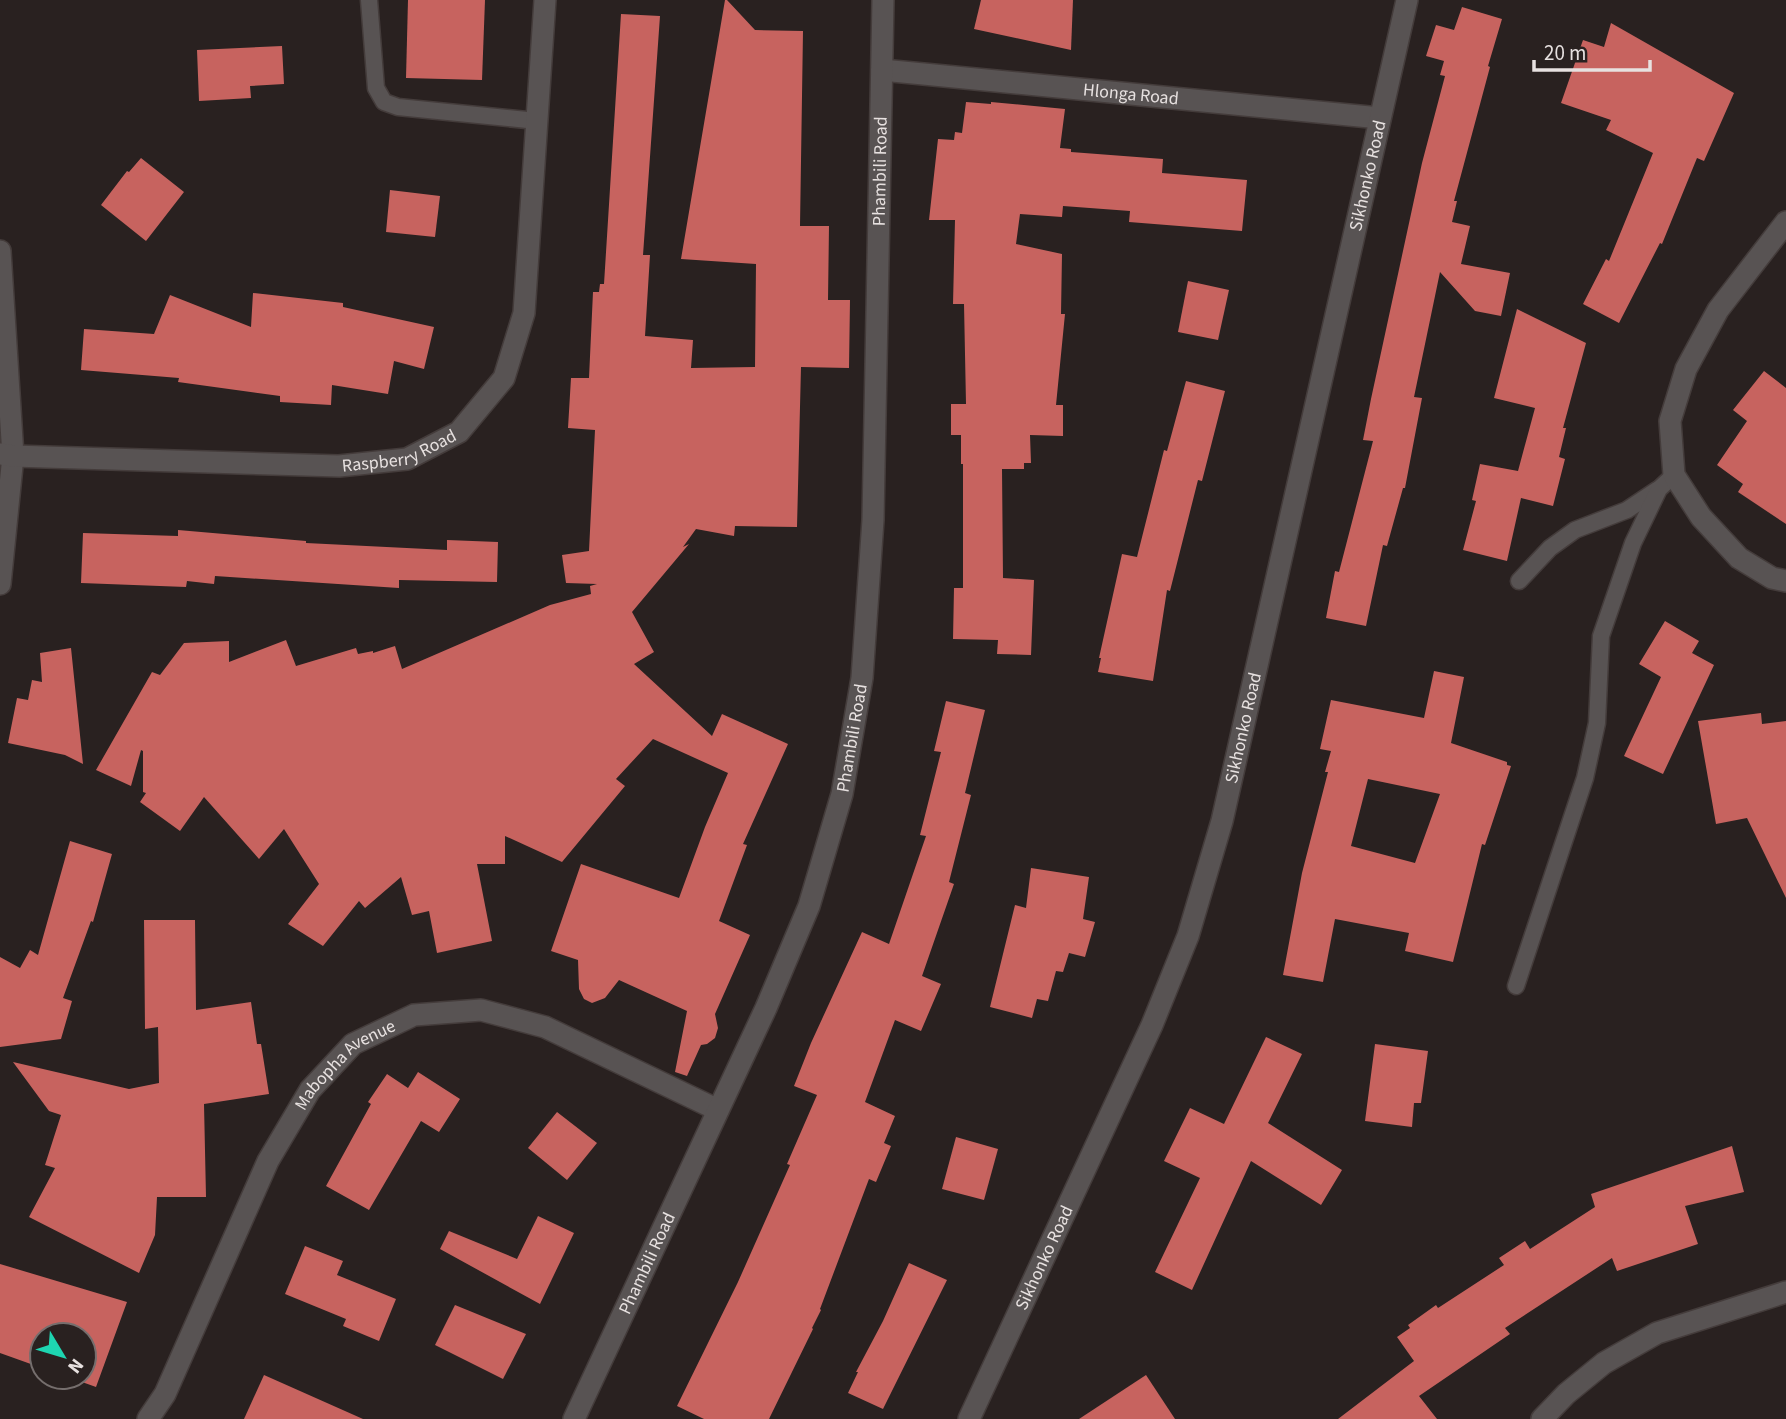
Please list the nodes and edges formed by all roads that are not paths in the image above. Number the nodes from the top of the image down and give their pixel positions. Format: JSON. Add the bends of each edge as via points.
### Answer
{"nodes":[{"id":1,"x":369,"y":0,"type":"edge"},
{"id":2,"x":545,"y":0,"type":"edge"},
{"id":3,"x":883,"y":0,"type":"edge"},
{"id":4,"x":1407,"y":0,"type":"edge"},
{"id":5,"x":882,"y":70,"type":"junction"},
{"id":6,"x":1380,"y":118,"type":"junction"},
{"id":7,"x":537,"y":121,"type":"junction"},
{"id":8,"x":1786,"y":222,"type":"edge"},
{"id":9,"x":0,"y":251,"type":"edge"},
{"id":10,"x":7,"y":455,"type":"edge"},
{"id":11,"x":1667,"y":482,"type":"junction"},
{"id":12,"x":1519,"y":581,"type":"dead end"},
{"id":13,"x":1786,"y":581,"type":"edge"},
{"id":14,"x":0,"y":584,"type":"edge"},
{"id":15,"x":1516,"y":986,"type":"dead end"},
{"id":16,"x":718,"y":1110,"type":"junction"},
{"id":17,"x":1786,"y":1292,"type":"edge"},
{"id":18,"x":148,"y":1419,"type":"edge"},
{"id":19,"x":574,"y":1419,"type":"edge"},
{"id":20,"x":969,"y":1419,"type":"edge"},
{"id":21,"x":1542,"y":1419,"type":"edge"}],
"edges":[{"from":1,"to":7,"type":"lane","via":[[376,88],[384,102]]},
{"from":2,"to":7,"type":"street","name":"Raspberry Road"},
{"from":3,"to":5,"type":"street","name":"Phambili Road"},
{"from":4,"to":6,"type":"street","name":"Sikhonko Road"},
{"from":5,"to":6,"type":"street","name":"Hlonga Road"},
{"from":5,"to":16,"type":"street","name":"Phambili Road","via":[[873,520],[862,678],[842,794],[809,906]]},
{"from":6,"to":20,"type":"street","name":"Sikhonko Road","via":[[1222,821],[1188,936],[1152,1025]]},
{"from":7,"to":10,"type":"street","name":"Raspberry Road","via":[[524,313],[504,378],[459,432],[407,458],[339,466]]},
{"from":8,"to":11,"type":"street","via":[[1718,310],[1686,369],[1670,421]]},
{"from":9,"to":10,"type":"street"},
{"from":10,"to":14,"type":"street"},
{"from":11,"to":12,"type":"lane","via":[[1628,510],[1575,530],[1550,548]]},
{"from":11,"to":13,"type":"street","via":[[1739,558]]},
{"from":11,"to":15,"type":"lane","via":[[1633,543],[1601,636],[1597,723],[1585,778]]},
{"from":16,"to":18,"type":"street","name":"Mabopha Avenue","via":[[545,1027],[481,1010],[414,1015],[353,1044],[310,1090],[268,1161],[165,1394]]},
{"from":16,"to":19,"type":"street","name":"Phambili Road"},
{"from":17,"to":21,"type":"street","via":[[1657,1333],[1604,1363]]}]}
